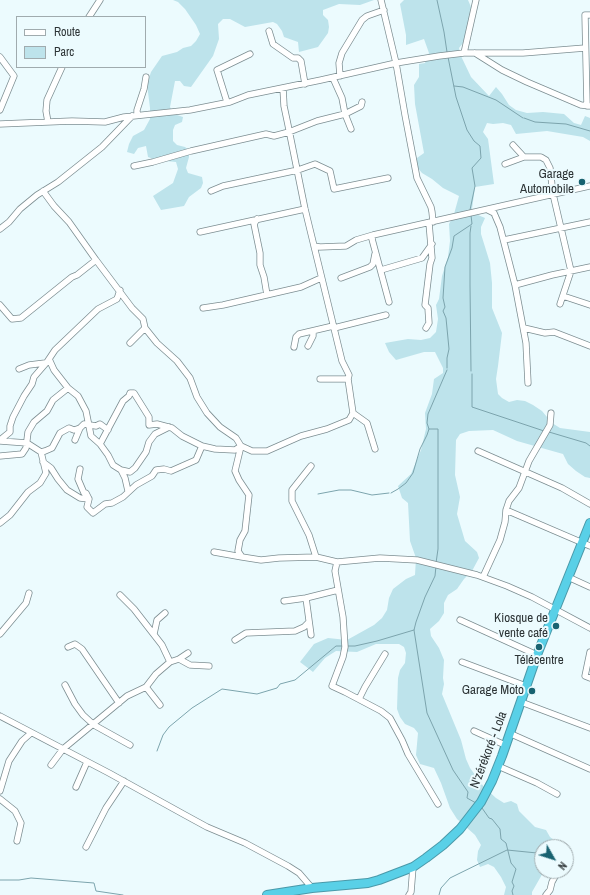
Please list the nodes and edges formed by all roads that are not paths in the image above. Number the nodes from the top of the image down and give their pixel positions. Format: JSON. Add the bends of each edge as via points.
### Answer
{"nodes":[{"id":1,"x":100,"y":0,"type":"edge"},
{"id":2,"x":381,"y":0,"type":"edge"},
{"id":3,"x":476,"y":0,"type":"edge"},
{"id":4,"x":384,"y":10,"type":"junction"},
{"id":5,"x":590,"y":15,"type":"edge"},
{"id":6,"x":90,"y":16,"type":"edge"},
{"id":7,"x":269,"y":31,"type":"dead end"},
{"id":8,"x":587,"y":51,"type":"edge"},
{"id":9,"x":464,"y":53,"type":"junction"},
{"id":10,"x":474,"y":53,"type":"junction"},
{"id":11,"x":250,"y":54,"type":"dead end"},
{"id":12,"x":0,"y":57,"type":"edge"},
{"id":13,"x":396,"y":63,"type":"junction"},
{"id":14,"x":62,"y":68,"type":"edge"},
{"id":15,"x":340,"y":76,"type":"junction"},
{"id":16,"x":146,"y":77,"type":"dead end"},
{"id":17,"x":333,"y":78,"type":"junction"},
{"id":18,"x":305,"y":84,"type":"junction"},
{"id":19,"x":283,"y":88,"type":"junction"},
{"id":20,"x":227,"y":102,"type":"junction"},
{"id":21,"x":362,"y":102,"type":"dead end"},
{"id":22,"x":588,"y":106,"type":"edge"},
{"id":23,"x":0,"y":110,"type":"edge"},
{"id":24,"x":345,"y":114,"type":"junction"},
{"id":25,"x":135,"y":115,"type":"junction"},
{"id":26,"x":48,"y":122,"type":"junction"},
{"id":27,"x":0,"y":124,"type":"edge"},
{"id":28,"x":351,"y":129,"type":"dead end"},
{"id":29,"x":289,"y":132,"type":"junction"},
{"id":30,"x":513,"y":145,"type":"dead end"},
{"id":31,"x":524,"y":158,"type":"junction"},
{"id":32,"x":505,"y":164,"type":"dead end"},
{"id":33,"x":134,"y":166,"type":"dead end"},
{"id":34,"x":298,"y":170,"type":"junction"},
{"id":35,"x":388,"y":178,"type":"dead end"},
{"id":36,"x":590,"y":186,"type":"edge"},
{"id":37,"x":43,"y":191,"type":"junction"},
{"id":38,"x":211,"y":191,"type":"dead end"},
{"id":39,"x":553,"y":194,"type":"junction"},
{"id":40,"x":305,"y":209,"type":"junction"},
{"id":41,"x":488,"y":210,"type":"junction"},
{"id":42,"x":257,"y":219,"type":"junction"},
{"id":43,"x":431,"y":222,"type":"junction"},
{"id":44,"x":590,"y":222,"type":"edge"},
{"id":45,"x":561,"y":228,"type":"junction"},
{"id":46,"x":0,"y":229,"type":"edge"},
{"id":47,"x":200,"y":232,"type":"dead end"},
{"id":48,"x":373,"y":235,"type":"junction"},
{"id":49,"x":504,"y":240,"type":"junction"},
{"id":50,"x":432,"y":244,"type":"junction"},
{"id":51,"x":314,"y":246,"type":"junction"},
{"id":52,"x":376,"y":251,"type":"junction"},
{"id":53,"x":96,"y":260,"type":"junction"},
{"id":54,"x":590,"y":267,"type":"edge"},
{"id":55,"x":381,"y":270,"type":"junction"},
{"id":56,"x":571,"y":271,"type":"junction"},
{"id":57,"x":321,"y":278,"type":"junction"},
{"id":58,"x":341,"y":278,"type":"dead end"},
{"id":59,"x":515,"y":285,"type":"junction"},
{"id":60,"x":120,"y":290,"type":"junction"},
{"id":61,"x":267,"y":295,"type":"junction"},
{"id":62,"x":563,"y":296,"type":"junction"},
{"id":63,"x":117,"y":299,"type":"junction"},
{"id":64,"x":127,"y":300,"type":"junction"},
{"id":65,"x":389,"y":302,"type":"dead end"},
{"id":66,"x":560,"y":304,"type":"dead end"},
{"id":67,"x":0,"y":305,"type":"edge"},
{"id":68,"x":590,"y":305,"type":"edge"},
{"id":69,"x":203,"y":308,"type":"dead end"},
{"id":70,"x":386,"y":315,"type":"dead end"},
{"id":71,"x":334,"y":327,"type":"junction"},
{"id":72,"x":145,"y":328,"type":"junction"},
{"id":73,"x":426,"y":328,"type":"dead end"},
{"id":74,"x":524,"y":328,"type":"junction"},
{"id":75,"x":313,"y":331,"type":"junction"},
{"id":76,"x":130,"y":343,"type":"dead end"},
{"id":77,"x":308,"y":346,"type":"dead end"},
{"id":78,"x":590,"y":346,"type":"edge"},
{"id":79,"x":294,"y":347,"type":"dead end"},
{"id":80,"x":48,"y":360,"type":"junction"},
{"id":81,"x":19,"y":369,"type":"dead end"},
{"id":82,"x":320,"y":379,"type":"dead end"},
{"id":83,"x":348,"y":379,"type":"junction"},
{"id":84,"x":528,"y":383,"type":"dead end"},
{"id":85,"x":68,"y":388,"type":"junction"},
{"id":86,"x":353,"y":413,"type":"junction"},
{"id":87,"x":552,"y":413,"type":"dead end"},
{"id":88,"x":88,"y":424,"type":"junction"},
{"id":89,"x":169,"y":427,"type":"junction"},
{"id":90,"x":80,"y":428,"type":"junction"},
{"id":91,"x":108,"y":430,"type":"junction"},
{"id":92,"x":76,"y":440,"type":"dead end"},
{"id":93,"x":0,"y":441,"type":"edge"},
{"id":94,"x":27,"y":443,"type":"junction"},
{"id":95,"x":100,"y":444,"type":"junction"},
{"id":96,"x":202,"y":446,"type":"junction"},
{"id":97,"x":241,"y":446,"type":"junction"},
{"id":98,"x":375,"y":450,"type":"dead end"},
{"id":99,"x":478,"y":451,"type":"dead end"},
{"id":100,"x":41,"y":452,"type":"junction"},
{"id":101,"x":0,"y":456,"type":"edge"},
{"id":102,"x":43,"y":462,"type":"junction"},
{"id":103,"x":311,"y":466,"type":"dead end"},
{"id":104,"x":80,"y":469,"type":"dead end"},
{"id":105,"x":121,"y":470,"type":"junction"},
{"id":106,"x":526,"y":472,"type":"junction"},
{"id":107,"x":46,"y":473,"type":"junction"},
{"id":108,"x":55,"y":473,"type":"junction"},
{"id":109,"x":128,"y":491,"type":"junction"},
{"id":110,"x":82,"y":495,"type":"junction"},
{"id":111,"x":590,"y":504,"type":"edge"},
{"id":112,"x":506,"y":510,"type":"junction"},
{"id":113,"x":0,"y":523,"type":"edge"},
{"id":114,"x":590,"y":524,"type":"edge"},
{"id":115,"x":586,"y":544,"type":"edge"},
{"id":116,"x":214,"y":552,"type":"dead end"},
{"id":117,"x":242,"y":557,"type":"junction"},
{"id":118,"x":316,"y":557,"type":"junction"},
{"id":119,"x":337,"y":562,"type":"junction"},
{"id":120,"x":483,"y":577,"type":"junction"},
{"id":121,"x":568,"y":577,"type":"junction"},
{"id":122,"x":590,"y":587,"type":"edge"},
{"id":123,"x":338,"y":590,"type":"junction"},
{"id":124,"x":29,"y":593,"type":"dead end"},
{"id":125,"x":120,"y":596,"type":"dead end"},
{"id":126,"x":306,"y":598,"type":"junction"},
{"id":127,"x":284,"y":601,"type":"dead end"},
{"id":128,"x":556,"y":610,"type":"junction"},
{"id":129,"x":165,"y":613,"type":"dead end"},
{"id":130,"x":460,"y":620,"type":"dead end"},
{"id":131,"x":309,"y":622,"type":"junction"},
{"id":132,"x":590,"y":628,"type":"edge"},
{"id":133,"x":0,"y":634,"type":"edge"},
{"id":134,"x":154,"y":634,"type":"junction"},
{"id":135,"x":311,"y":635,"type":"dead end"},
{"id":136,"x":235,"y":640,"type":"dead end"},
{"id":137,"x":68,"y":647,"type":"dead end"},
{"id":138,"x":590,"y":652,"type":"edge"},
{"id":139,"x":188,"y":653,"type":"dead end"},
{"id":140,"x":385,"y":654,"type":"dead end"},
{"id":141,"x":537,"y":655,"type":"junction"},
{"id":142,"x":179,"y":658,"type":"junction"},
{"id":143,"x":170,"y":662,"type":"junction"},
{"id":144,"x":462,"y":662,"type":"dead end"},
{"id":145,"x":209,"y":666,"type":"dead end"},
{"id":146,"x":590,"y":678,"type":"edge"},
{"id":147,"x":65,"y":685,"type":"dead end"},
{"id":148,"x":526,"y":686,"type":"junction"},
{"id":149,"x":146,"y":687,"type":"junction"},
{"id":150,"x":359,"y":699,"type":"junction"},
{"id":151,"x":520,"y":702,"type":"junction"},
{"id":152,"x":119,"y":703,"type":"junction"},
{"id":153,"x":160,"y":705,"type":"dead end"},
{"id":154,"x":0,"y":716,"type":"edge"},
{"id":155,"x":94,"y":725,"type":"junction"},
{"id":156,"x":590,"y":728,"type":"edge"},
{"id":157,"x":474,"y":731,"type":"dead end"},
{"id":158,"x":31,"y":733,"type":"junction"},
{"id":159,"x":510,"y":733,"type":"junction"},
{"id":160,"x":130,"y":745,"type":"dead end"},
{"id":161,"x":505,"y":745,"type":"junction"},
{"id":162,"x":63,"y":749,"type":"junction"},
{"id":163,"x":87,"y":762,"type":"junction"},
{"id":164,"x":51,"y":765,"type":"dead end"},
{"id":165,"x":498,"y":766,"type":"junction"},
{"id":166,"x":590,"y":769,"type":"edge"},
{"id":167,"x":124,"y":781,"type":"junction"},
{"id":168,"x":76,"y":787,"type":"dead end"},
{"id":169,"x":0,"y":791,"type":"edge"},
{"id":170,"x":557,"y":794,"type":"dead end"},
{"id":171,"x":0,"y":799,"type":"edge"},
{"id":172,"x":438,"y":804,"type":"dead end"},
{"id":173,"x":17,"y":841,"type":"dead end"},
{"id":174,"x":86,"y":847,"type":"dead end"},
{"id":175,"x":412,"y":867,"type":"junction"},
{"id":176,"x":554,"y":879,"type":"edge"},
{"id":177,"x":312,"y":888,"type":"junction"},
{"id":178,"x":267,"y":895,"type":"edge"},
{"id":179,"x":409,"y":895,"type":"edge"},
{"id":180,"x":546,"y":895,"type":"edge"}],
"edges":[{"from":1,"to":6,"type":"street"},
{"from":2,"to":4,"type":"street"},
{"from":3,"to":9,"type":"street"},
{"from":4,"to":13,"type":"street"},
{"from":4,"to":15,"type":"street","via":[[362,20],[342,53]]},
{"from":5,"to":8,"type":"street","via":[[585,15]]},
{"from":7,"to":18,"type":"street","via":[[273,44],[301,61]]},
{"from":8,"to":10,"type":"street"},
{"from":8,"to":22,"type":"street"},
{"from":9,"to":10,"type":"street"},
{"from":9,"to":13,"type":"street"},
{"from":10,"to":22,"type":"street","via":[[527,82]]},
{"from":11,"to":20,"type":"street","via":[[217,70]]},
{"from":12,"to":23,"type":"street","via":[[14,76]]},
{"from":13,"to":15,"type":"street"},
{"from":13,"to":43,"type":"street","via":[[417,178],[432,212]]},
{"from":14,"to":26,"type":"street","via":[[47,100]]},
{"from":15,"to":17,"type":"street"},
{"from":16,"to":25,"type":"street"},
{"from":17,"to":18,"type":"street"},
{"from":17,"to":24,"type":"street","via":[[342,98]]},
{"from":18,"to":19,"type":"street"},
{"from":19,"to":20,"type":"street"},
{"from":19,"to":29,"type":"street"},
{"from":20,"to":25,"type":"street","via":[[190,110]]},
{"from":21,"to":24,"type":"street","via":[[361,106]]},
{"from":24,"to":28,"type":"street"},
{"from":24,"to":29,"type":"street"},
{"from":25,"to":26,"type":"street","via":[[106,122]]},
{"from":25,"to":37,"type":"street","via":[[102,147]]},
{"from":26,"to":27,"type":"street"},
{"from":29,"to":33,"type":"street","via":[[274,136],[266,134]]},
{"from":29,"to":34,"type":"street"},
{"from":30,"to":31,"type":"street"},
{"from":31,"to":32,"type":"street"},
{"from":31,"to":39,"type":"street","via":[[541,157],[546,160],[551,172]]},
{"from":34,"to":35,"type":"street","via":[[315,164],[330,171],[334,189]]},
{"from":34,"to":38,"type":"street","via":[[223,186]]},
{"from":34,"to":40,"type":"street"},
{"from":36,"to":39,"type":"street"},
{"from":37,"to":46,"type":"street"},
{"from":37,"to":53,"type":"street"},
{"from":39,"to":41,"type":"street"},
{"from":39,"to":45,"type":"street"},
{"from":40,"to":42,"type":"street"},
{"from":40,"to":51,"type":"street"},
{"from":41,"to":43,"type":"street"},
{"from":41,"to":49,"type":"street","via":[[497,218]]},
{"from":42,"to":47,"type":"street"},
{"from":42,"to":61,"type":"street","via":[[254,224]]},
{"from":43,"to":48,"type":"street"},
{"from":43,"to":50,"type":"street"},
{"from":44,"to":45,"type":"street"},
{"from":45,"to":49,"type":"street"},
{"from":45,"to":56,"type":"street"},
{"from":48,"to":51,"type":"street","via":[[346,246]]},
{"from":48,"to":52,"type":"street"},
{"from":49,"to":59,"type":"street"},
{"from":50,"to":55,"type":"street","via":[[422,258]]},
{"from":50,"to":73,"type":"street","via":[[426,305],[429,323]]},
{"from":51,"to":57,"type":"street"},
{"from":52,"to":55,"type":"street"},
{"from":52,"to":58,"type":"street","via":[[370,267]]},
{"from":53,"to":60,"type":"street"},
{"from":53,"to":67,"type":"street","via":[[21,318],[12,318]]},
{"from":54,"to":56,"type":"street"},
{"from":55,"to":65,"type":"street"},
{"from":56,"to":59,"type":"street"},
{"from":56,"to":62,"type":"street"},
{"from":57,"to":61,"type":"street","via":[[300,288]]},
{"from":57,"to":71,"type":"street"},
{"from":59,"to":74,"type":"street"},
{"from":60,"to":63,"type":"street"},
{"from":60,"to":64,"type":"street"},
{"from":61,"to":69,"type":"street"},
{"from":62,"to":66,"type":"street"},
{"from":62,"to":68,"type":"street"},
{"from":63,"to":64,"type":"street"},
{"from":63,"to":80,"type":"street","via":[[98,309],[55,350]]},
{"from":64,"to":72,"type":"street","via":[[143,319]]},
{"from":70,"to":71,"type":"street"},
{"from":71,"to":75,"type":"street"},
{"from":71,"to":83,"type":"street","via":[[342,361],[349,375]]},
{"from":72,"to":76,"type":"street"},
{"from":72,"to":97,"type":"street","via":[[190,378],[197,397],[207,413],[220,427],[236,438]]},
{"from":74,"to":78,"type":"street","via":[[544,333],[554,332]]},
{"from":74,"to":84,"type":"street"},
{"from":75,"to":77,"type":"street"},
{"from":75,"to":79,"type":"street","via":[[299,334]]},
{"from":80,"to":81,"type":"street","via":[[45,364],[29,365]]},
{"from":80,"to":85,"type":"street"},
{"from":80,"to":93,"type":"street","via":[[34,377],[13,417],[10,432]]},
{"from":82,"to":83,"type":"street"},
{"from":83,"to":86,"type":"street"},
{"from":85,"to":88,"type":"street","via":[[78,396],[86,411]]},
{"from":85,"to":94,"type":"street","via":[[53,400],[47,411],[34,422],[28,432]]},
{"from":86,"to":97,"type":"street","via":[[349,420],[267,451],[252,451]]},
{"from":86,"to":98,"type":"street","via":[[367,423]]},
{"from":87,"to":106,"type":"street","via":[[550,425],[529,461]]},
{"from":88,"to":90,"type":"street"},
{"from":88,"to":91,"type":"street","via":[[100,424]]},
{"from":88,"to":95,"type":"street","via":[[92,436]]},
{"from":89,"to":91,"type":"street","via":[[149,425],[149,417],[134,393],[130,393]]},
{"from":89,"to":96,"type":"street"},
{"from":89,"to":105,"type":"street","via":[[155,434],[135,468],[130,472]]},
{"from":90,"to":92,"type":"street"},
{"from":90,"to":100,"type":"street","via":[[69,428],[60,433],[52,448]]},
{"from":91,"to":95,"type":"street"},
{"from":93,"to":94,"type":"street"},
{"from":94,"to":100,"type":"street"},
{"from":94,"to":101,"type":"street","via":[[22,454]]},
{"from":95,"to":105,"type":"street","via":[[113,465]]},
{"from":96,"to":97,"type":"street","via":[[234,450]]},
{"from":96,"to":109,"type":"street","via":[[196,460],[171,471],[156,470],[152,476]]},
{"from":97,"to":117,"type":"street","via":[[235,471],[249,495],[245,531],[238,551]]},
{"from":99,"to":106,"type":"street"},
{"from":100,"to":102,"type":"street"},
{"from":102,"to":107,"type":"street"},
{"from":102,"to":108,"type":"street"},
{"from":103,"to":118,"type":"street","via":[[292,490],[292,500],[309,535]]},
{"from":104,"to":110,"type":"street","via":[[78,479]]},
{"from":105,"to":109,"type":"street"},
{"from":106,"to":111,"type":"street"},
{"from":106,"to":112,"type":"street"},
{"from":107,"to":108,"type":"street"},
{"from":107,"to":113,"type":"street","via":[[40,483],[28,492],[10,515]]},
{"from":108,"to":110,"type":"street","via":[[67,490]]},
{"from":109,"to":110,"type":"street","via":[[93,513],[87,507],[88,499]]},
{"from":112,"to":115,"type":"street"},
{"from":112,"to":120,"type":"street","via":[[500,540]]},
{"from":114,"to":115,"type":"highway","name":"N'zérékoré - Lola"},
{"from":115,"to":121,"type":"highway","name":"N'zérékoré - Lola"},
{"from":116,"to":117,"type":"street"},
{"from":117,"to":118,"type":"street","via":[[261,560]]},
{"from":118,"to":119,"type":"street"},
{"from":119,"to":120,"type":"street","via":[[380,558],[417,560]]},
{"from":119,"to":123,"type":"street","via":[[335,571]]},
{"from":120,"to":128,"type":"street","via":[[526,594]]},
{"from":121,"to":122,"type":"street"},
{"from":121,"to":128,"type":"highway","name":"N'zérékoré - Lola"},
{"from":123,"to":126,"type":"street"},
{"from":123,"to":150,"type":"street","via":[[345,647],[332,686]]},
{"from":124,"to":133,"type":"street","via":[[26,603]]},
{"from":125,"to":134,"type":"street"},
{"from":126,"to":127,"type":"street"},
{"from":126,"to":131,"type":"street"},
{"from":128,"to":132,"type":"street"},
{"from":128,"to":141,"type":"highway","name":"N'zérékoré - Lola"},
{"from":129,"to":134,"type":"street","via":[[157,620]]},
{"from":130,"to":141,"type":"street"},
{"from":131,"to":135,"type":"street"},
{"from":131,"to":136,"type":"street","via":[[295,631],[246,634]]},
{"from":134,"to":143,"type":"street"},
{"from":137,"to":152,"type":"street","via":[[74,644],[82,649]]},
{"from":138,"to":146,"type":"street","via":[[585,676]]},
{"from":139,"to":142,"type":"street"},
{"from":140,"to":150,"type":"street"},
{"from":141,"to":148,"type":"highway","name":"N'zérékoré - Lola"},
{"from":142,"to":143,"type":"street"},
{"from":142,"to":145,"type":"street","via":[[190,665]]},
{"from":143,"to":149,"type":"street"},
{"from":144,"to":148,"type":"street"},
{"from":147,"to":155,"type":"street","via":[[75,704]]},
{"from":148,"to":151,"type":"highway","name":"N'zérékoré - Lola"},
{"from":149,"to":152,"type":"street"},
{"from":149,"to":153,"type":"street"},
{"from":150,"to":172,"type":"street","via":[[390,718]]},
{"from":151,"to":156,"type":"street"},
{"from":151,"to":159,"type":"highway","name":"N'zérékoré - Lola"},
{"from":152,"to":155,"type":"street"},
{"from":154,"to":158,"type":"street"},
{"from":155,"to":160,"type":"street"},
{"from":155,"to":162,"type":"street"},
{"from":157,"to":161,"type":"street"},
{"from":158,"to":162,"type":"street"},
{"from":158,"to":169,"type":"street","via":[[22,741],[9,761]]},
{"from":159,"to":161,"type":"highway","name":"N'zérékoré - Lola"},
{"from":159,"to":166,"type":"street"},
{"from":161,"to":165,"type":"highway","name":"N'zérékoré - Lola"},
{"from":162,"to":163,"type":"street"},
{"from":162,"to":164,"type":"street"},
{"from":163,"to":167,"type":"street"},
{"from":163,"to":168,"type":"street"},
{"from":165,"to":170,"type":"street"},
{"from":165,"to":175,"type":"highway","name":"N'zérékoré - Lola","via":[[480,805],[460,829]]},
{"from":167,"to":174,"type":"street","via":[[106,808]]},
{"from":167,"to":177,"type":"street","via":[[190,818],[288,866],[299,873]]},
{"from":171,"to":173,"type":"street","via":[[15,811],[21,823]]},
{"from":175,"to":177,"type":"highway","name":"N'zérékoré - Lola","via":[[368,883]]},
{"from":175,"to":179,"type":"street"},
{"from":176,"to":180,"type":"street"},
{"from":177,"to":178,"type":"highway","name":"N'zérékoré - Lola"}]}
